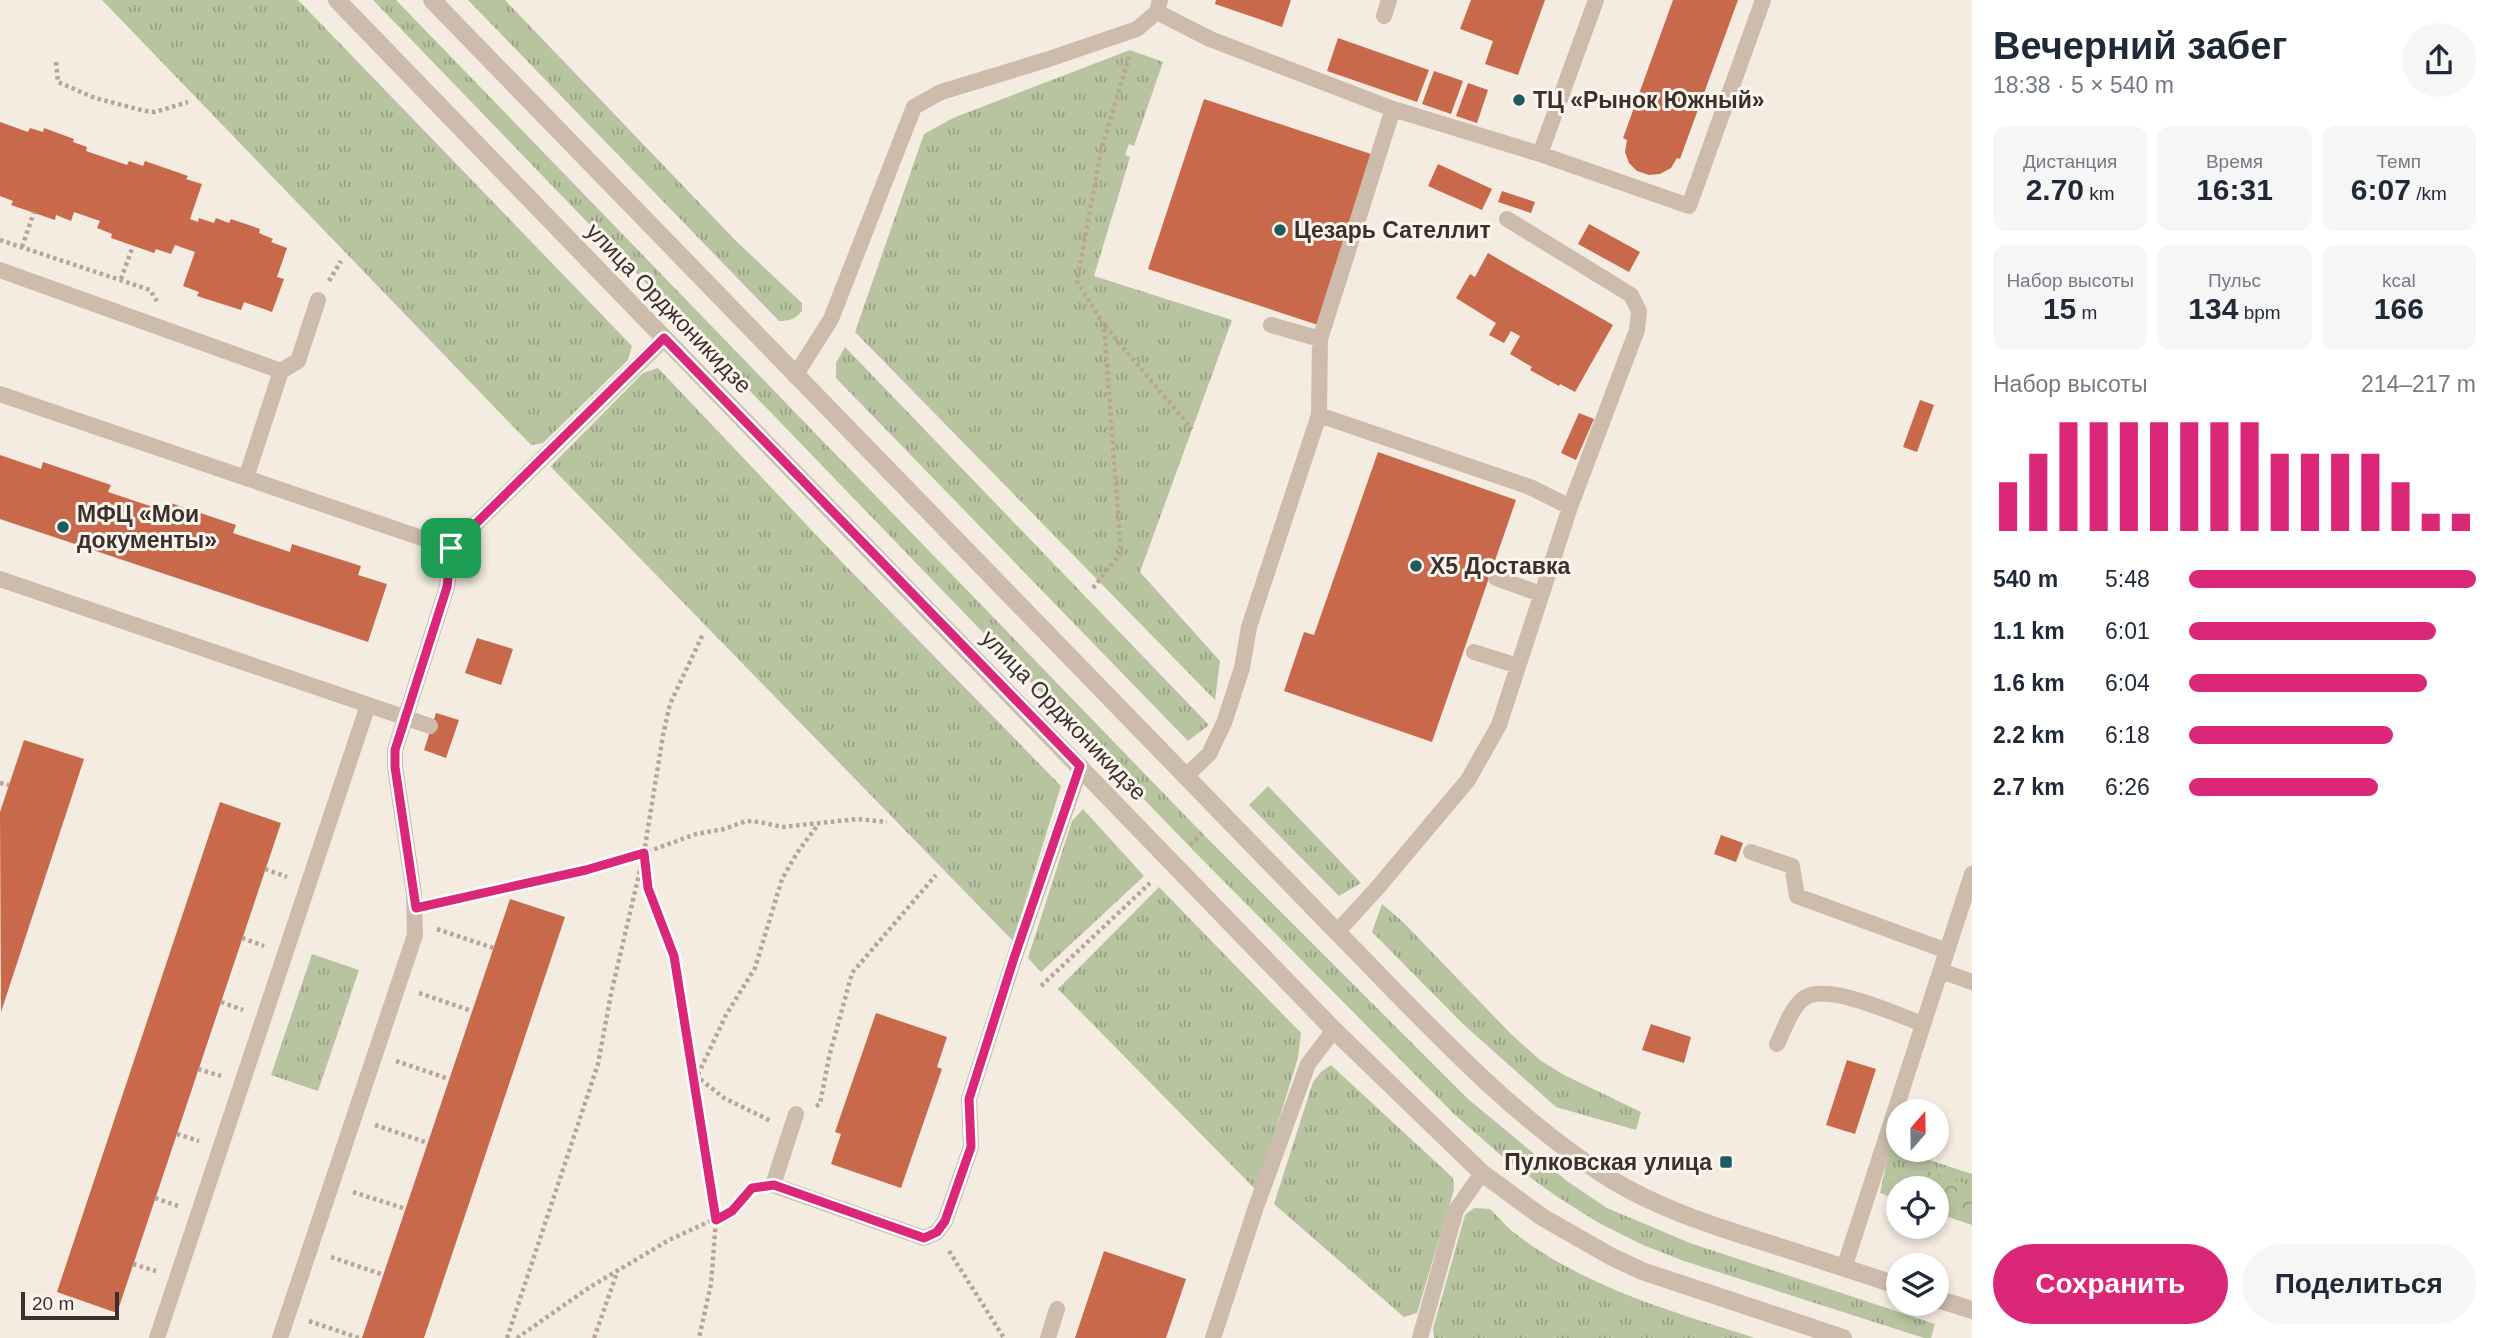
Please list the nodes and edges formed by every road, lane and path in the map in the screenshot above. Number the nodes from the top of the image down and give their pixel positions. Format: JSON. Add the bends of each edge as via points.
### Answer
{"nodes":[{"id":1,"x":337,"y":0,"type":"edge"},
{"id":2,"x":432,"y":0,"type":"edge"},
{"id":3,"x":1389,"y":0,"type":"edge"},
{"id":4,"x":1596,"y":0,"type":"edge"},
{"id":5,"x":1763,"y":0,"type":"edge"},
{"id":6,"x":1159,"y":6,"type":"edge"},
{"id":7,"x":1384,"y":16,"type":"dead end"},
{"id":8,"x":1137,"y":29,"type":"junction"},
{"id":9,"x":56,"y":62,"type":"dead end"},
{"id":10,"x":188,"y":102,"type":"dead end"},
{"id":11,"x":1393,"y":109,"type":"junction"},
{"id":12,"x":1540,"y":154,"type":"junction"},
{"id":13,"x":34,"y":212,"type":"dead end"},
{"id":14,"x":1507,"y":219,"type":"dead end"},
{"id":15,"x":133,"y":246,"type":"dead end"},
{"id":16,"x":22,"y":247,"type":"dead end"},
{"id":17,"x":0,"y":270,"type":"edge"},
{"id":18,"x":121,"y":279,"type":"dead end"},
{"id":19,"x":318,"y":300,"type":"dead end"},
{"id":20,"x":1271,"y":325,"type":"dead end"},
{"id":21,"x":1104,"y":326,"type":"junction"},
{"id":22,"x":664,"y":338,"type":"junction"},
{"id":23,"x":1320,"y":339,"type":"junction"},
{"id":24,"x":281,"y":371,"type":"junction"},
{"id":25,"x":795,"y":376,"type":"junction"},
{"id":26,"x":0,"y":394,"type":"edge"},
{"id":27,"x":1319,"y":415,"type":"junction"},
{"id":28,"x":1192,"y":429,"type":"dead end"},
{"id":29,"x":246,"y":478,"type":"junction"},
{"id":30,"x":1570,"y":507,"type":"junction"},
{"id":31,"x":451,"y":548,"type":"junction"},
{"id":32,"x":1496,"y":578,"type":"dead end"},
{"id":33,"x":0,"y":579,"type":"edge"},
{"id":34,"x":1093,"y":588,"type":"dead end"},
{"id":35,"x":1541,"y":594,"type":"junction"},
{"id":36,"x":703,"y":634,"type":"dead end"},
{"id":37,"x":1474,"y":652,"type":"dead end"},
{"id":38,"x":1518,"y":666,"type":"junction"},
{"id":39,"x":368,"y":705,"type":"junction"},
{"id":40,"x":405,"y":718,"type":"junction"},
{"id":41,"x":430,"y":726,"type":"dead end"},
{"id":42,"x":1080,"y":766,"type":"junction"},
{"id":43,"x":1186,"y":775,"type":"junction"},
{"id":44,"x":0,"y":783,"type":"edge"},
{"id":45,"x":9,"y":785,"type":"dead end"},
{"id":46,"x":887,"y":822,"type":"dead end"},
{"id":47,"x":817,"y":825,"type":"junction"},
{"id":48,"x":1202,"y":834,"type":"dead end"},
{"id":49,"x":1189,"y":846,"type":"dead end"},
{"id":50,"x":1751,"y":852,"type":"dead end"},
{"id":51,"x":644,"y":853,"type":"junction"},
{"id":52,"x":1972,"y":874,"type":"edge"},
{"id":53,"x":936,"y":875,"type":"dead end"},
{"id":54,"x":1150,"y":883,"type":"dead end"},
{"id":55,"x":416,"y":915,"type":"junction"},
{"id":56,"x":1337,"y":932,"type":"junction"},
{"id":57,"x":493,"y":948,"type":"dead end"},
{"id":58,"x":1947,"y":951,"type":"junction"},
{"id":59,"x":1941,"y":971,"type":"junction"},
{"id":60,"x":1972,"y":982,"type":"edge"},
{"id":61,"x":398,"y":986,"type":"junction"},
{"id":62,"x":1041,"y":986,"type":"dead end"},
{"id":63,"x":472,"y":1011,"type":"dead end"},
{"id":64,"x":1923,"y":1024,"type":"junction"},
{"id":65,"x":1334,"y":1030,"type":"junction"},
{"id":66,"x":1777,"y":1044,"type":"dead end"},
{"id":67,"x":376,"y":1054,"type":"junction"},
{"id":68,"x":692,"y":1072,"type":"junction"},
{"id":69,"x":697,"y":1076,"type":"junction"},
{"id":70,"x":449,"y":1079,"type":"dead end"},
{"id":71,"x":694,"y":1083,"type":"junction"},
{"id":72,"x":354,"y":1118,"type":"junction"},
{"id":73,"x":794,"y":1121,"type":"junction"},
{"id":74,"x":428,"y":1143,"type":"dead end"},
{"id":75,"x":1482,"y":1173,"type":"junction"},
{"id":76,"x":332,"y":1185,"type":"junction"},
{"id":77,"x":774,"y":1185,"type":"junction"},
{"id":78,"x":406,"y":1209,"type":"dead end"},
{"id":79,"x":716,"y":1220,"type":"junction"},
{"id":80,"x":937,"y":1232,"type":"junction"},
{"id":81,"x":310,"y":1250,"type":"junction"},
{"id":82,"x":1844,"y":1268,"type":"junction"},
{"id":83,"x":617,"y":1272,"type":"junction"},
{"id":84,"x":384,"y":1275,"type":"dead end"},
{"id":85,"x":1886,"y":1282,"type":"edge"},
{"id":86,"x":1949,"y":1303,"type":"edge"},
{"id":87,"x":1057,"y":1309,"type":"dead end"},
{"id":88,"x":1972,"y":1310,"type":"edge"},
{"id":89,"x":288,"y":1314,"type":"junction"},
{"id":90,"x":157,"y":1338,"type":"edge"},
{"id":91,"x":280,"y":1338,"type":"edge"},
{"id":92,"x":359,"y":1338,"type":"edge"},
{"id":93,"x":507,"y":1338,"type":"edge"},
{"id":94,"x":517,"y":1338,"type":"edge"},
{"id":95,"x":594,"y":1338,"type":"edge"},
{"id":96,"x":699,"y":1338,"type":"edge"},
{"id":97,"x":1004,"y":1338,"type":"edge"},
{"id":98,"x":1048,"y":1338,"type":"edge"},
{"id":99,"x":1213,"y":1338,"type":"edge"},
{"id":100,"x":1420,"y":1338,"type":"edge"},
{"id":101,"x":1843,"y":1338,"type":"edge"}],
"edges":[{"from":1,"to":22,"type":"street","name":"улица Орджоникидзе"},
{"from":2,"to":25,"type":"street","name":"улица Орджоникидзе"},
{"from":3,"to":7,"type":"lane"},
{"from":4,"to":12,"type":"lane"},
{"from":5,"to":12,"type":"lane","via":[[1689,206]]},
{"from":6,"to":8,"type":"lane"},
{"from":6,"to":11,"type":"lane","via":[[1210,39]]},
{"from":8,"to":21,"type":"path","via":[[1101,151],[1077,281]]},
{"from":8,"to":25,"type":"lane","via":[[941,92],[914,107],[831,319]]},
{"from":9,"to":10,"type":"path","via":[[58,82],[95,98],[155,112]]},
{"from":11,"to":12,"type":"lane"},
{"from":11,"to":23,"type":"lane"},
{"from":13,"to":16,"type":"path"},
{"from":14,"to":30,"type":"lane","via":[[1631,295],[1639,311],[1637,331]]},
{"from":15,"to":18,"type":"path"},
{"from":17,"to":24,"type":"lane"},
{"from":19,"to":24,"type":"lane","via":[[298,361]]},
{"from":20,"to":23,"type":"lane"},
{"from":21,"to":28,"type":"path"},
{"from":21,"to":34,"type":"path","via":[[1121,553]]},
{"from":22,"to":31,"type":"lane"},
{"from":22,"to":42,"type":"street","name":"улица Орджоникидзе"},
{"from":23,"to":27,"type":"lane"},
{"from":24,"to":29,"type":"lane"},
{"from":25,"to":43,"type":"street","name":"улица Орджоникидзе"},
{"from":26,"to":29,"type":"lane"},
{"from":27,"to":30,"type":"lane","via":[[1530,487]]},
{"from":27,"to":43,"type":"lane","via":[[1249,627],[1242,668],[1224,723],[1209,754]]},
{"from":29,"to":31,"type":"lane"},
{"from":30,"to":35,"type":"lane"},
{"from":31,"to":40,"type":"lane","via":[[447,587]]},
{"from":32,"to":35,"type":"lane"},
{"from":33,"to":39,"type":"lane"},
{"from":35,"to":38,"type":"lane"},
{"from":36,"to":51,"type":"path","via":[[670,704]]},
{"from":37,"to":38,"type":"lane"},
{"from":38,"to":56,"type":"lane","via":[[1499,724],[1468,780]]},
{"from":39,"to":40,"type":"lane"},
{"from":39,"to":90,"type":"lane"},
{"from":40,"to":41,"type":"lane"},
{"from":40,"to":55,"type":"lane","via":[[395,767]]},
{"from":42,"to":65,"type":"street","name":"улица Орджоникидзе"},
{"from":42,"to":80,"type":"lane","via":[[969,1099],[971,1147]]},
{"from":43,"to":56,"type":"street","name":"улица Орджоникидзе"},
{"from":44,"to":45,"type":"path"},
{"from":46,"to":47,"type":"path","via":[[857,819]]},
{"from":47,"to":51,"type":"path","via":[[782,827],[746,821]]},
{"from":47,"to":69,"type":"path","via":[[782,880],[755,968]]},
{"from":48,"to":49,"type":"path"},
{"from":50,"to":58,"type":"lane","via":[[1792,866],[1797,895]]},
{"from":51,"to":55,"type":"path"},
{"from":51,"to":68,"type":"path","via":[[648,888],[674,956]]},
{"from":51,"to":93,"type":"path","via":[[598,1064]]},
{"from":52,"to":58,"type":"lane"},
{"from":53,"to":73,"type":"path","via":[[852,973],[820,1104]]},
{"from":54,"to":62,"type":"path"},
{"from":55,"to":57,"type":"path"},
{"from":55,"to":61,"type":"lane","via":[[415,935]]},
{"from":56,"to":82,"type":"street","name":"улица Орджоникидзе","via":[[1488,1082],[1548,1135],[1612,1180],[1690,1218]]},
{"from":58,"to":59,"type":"lane"},
{"from":59,"to":60,"type":"lane"},
{"from":59,"to":64,"type":"lane"},
{"from":61,"to":63,"type":"path"},
{"from":61,"to":67,"type":"lane"},
{"from":64,"to":66,"type":"lane","via":[[1833,993],[1812,994],[1795,1008]]},
{"from":64,"to":82,"type":"lane"},
{"from":65,"to":75,"type":"street","name":"улица Орджоникидзе"},
{"from":65,"to":99,"type":"lane","via":[[1308,1064]]},
{"from":67,"to":70,"type":"path"},
{"from":67,"to":72,"type":"lane"},
{"from":68,"to":69,"type":"path"},
{"from":68,"to":71,"type":"path"},
{"from":69,"to":71,"type":"path"},
{"from":69,"to":73,"type":"path","via":[[736,1104]]},
{"from":71,"to":79,"type":"path"},
{"from":72,"to":74,"type":"path"},
{"from":72,"to":76,"type":"lane"},
{"from":73,"to":77,"type":"lane"},
{"from":75,"to":100,"type":"lane","via":[[1457,1210]]},
{"from":75,"to":101,"type":"street","name":"улица Орджоникидзе","via":[[1542,1217],[1632,1266]]},
{"from":76,"to":78,"type":"path"},
{"from":76,"to":81,"type":"lane"},
{"from":77,"to":79,"type":"path","via":[[752,1188],[732,1211]]},
{"from":77,"to":80,"type":"lane","via":[[924,1238]]},
{"from":79,"to":83,"type":"path","via":[[669,1240]]},
{"from":79,"to":96,"type":"path"},
{"from":80,"to":97,"type":"path"},
{"from":81,"to":84,"type":"path"},
{"from":81,"to":89,"type":"lane"},
{"from":82,"to":85,"type":"street","name":"улица Орджоникидзе"},
{"from":83,"to":94,"type":"path"},
{"from":83,"to":95,"type":"path"},
{"from":86,"to":88,"type":"street"},
{"from":87,"to":98,"type":"lane"},
{"from":89,"to":91,"type":"lane"},
{"from":89,"to":92,"type":"path"}]}
